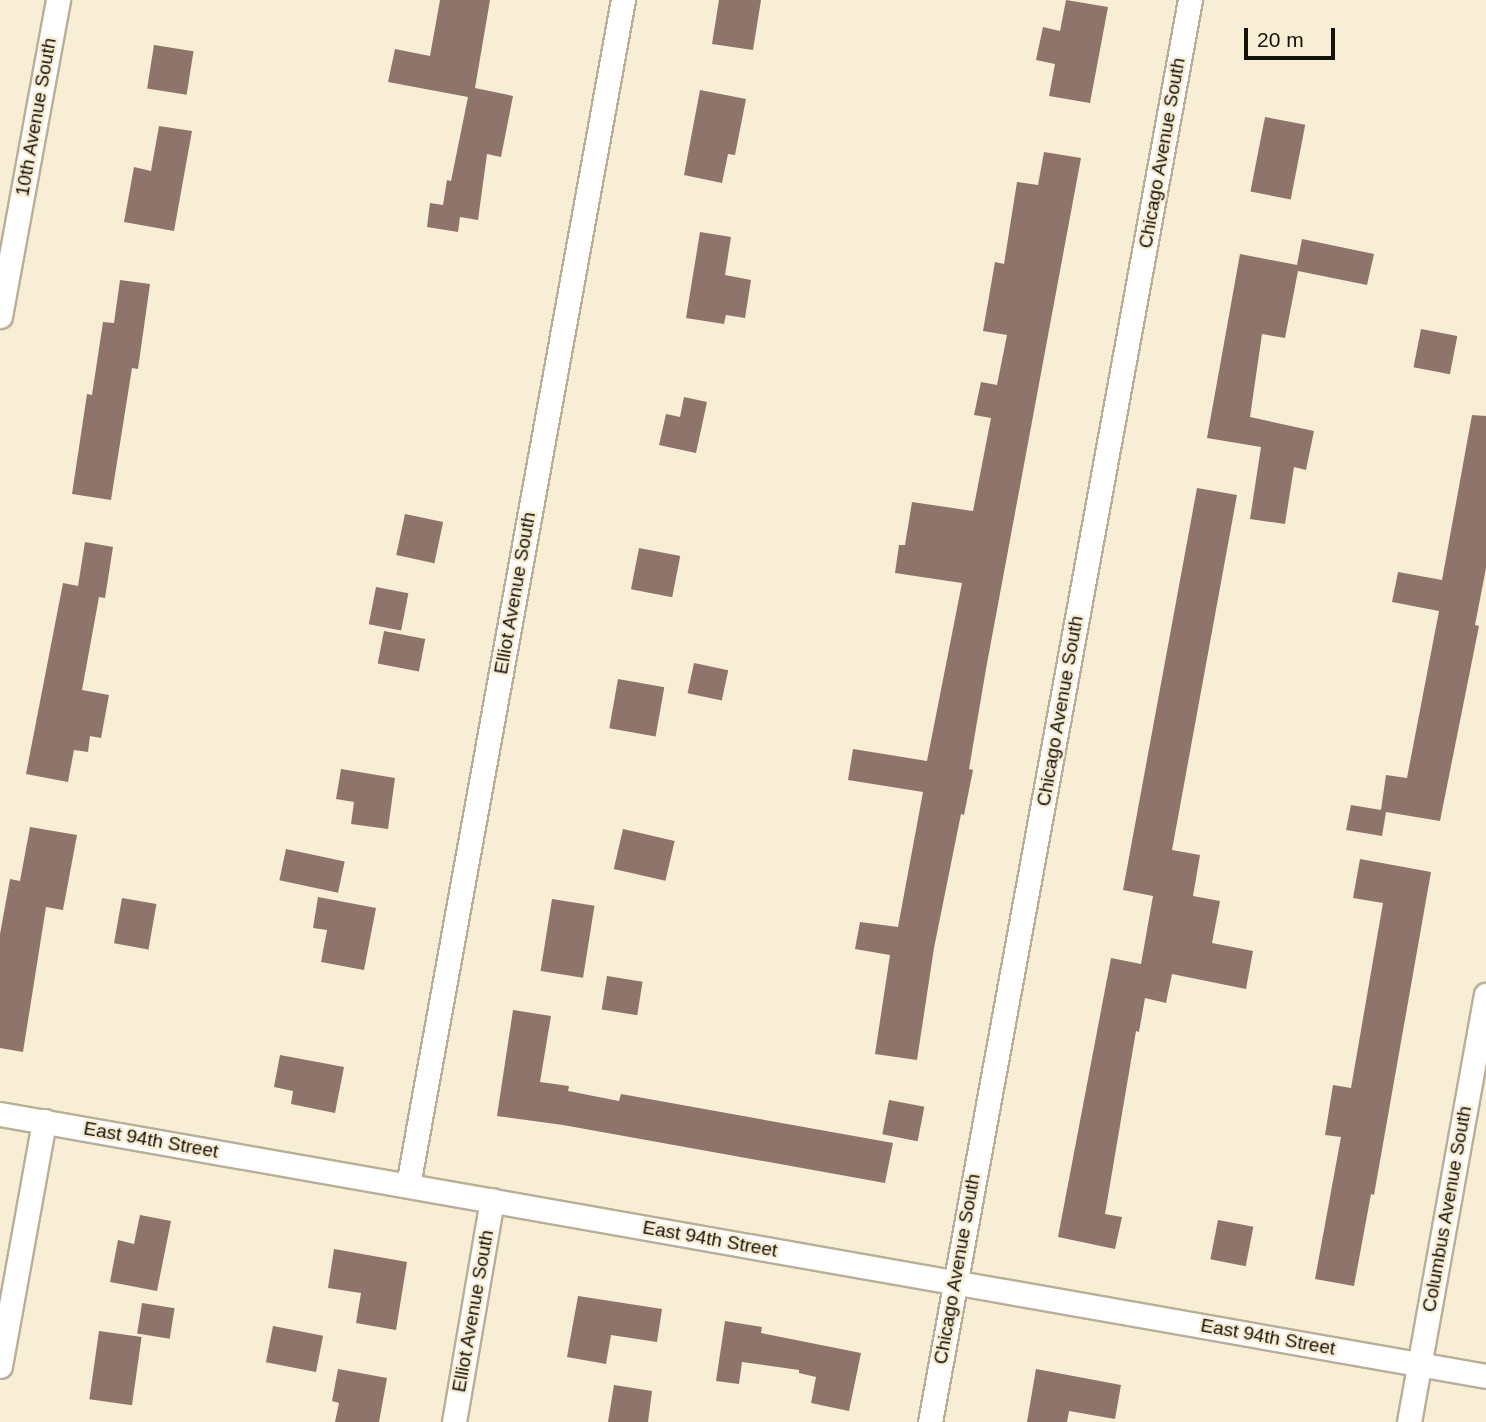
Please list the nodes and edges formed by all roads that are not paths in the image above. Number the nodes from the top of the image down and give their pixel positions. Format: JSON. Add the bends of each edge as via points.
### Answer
{"nodes":[{"id":1,"x":58,"y":0,"type":"edge"},
{"id":2,"x":622,"y":0,"type":"edge"},
{"id":3,"x":1190,"y":0,"type":"edge"},
{"id":4,"x":0,"y":316,"type":"edge"},
{"id":5,"x":1486,"y":995,"type":"edge"},
{"id":6,"x":0,"y":1114,"type":"edge"},
{"id":7,"x":44,"y":1121,"type":"junction"},
{"id":8,"x":408,"y":1185,"type":"junction"},
{"id":9,"x":492,"y":1200,"type":"junction"},
{"id":10,"x":954,"y":1282,"type":"junction"},
{"id":11,"x":1419,"y":1364,"type":"junction"},
{"id":12,"x":0,"y":1366,"type":"edge"},
{"id":13,"x":1486,"y":1376,"type":"edge"},
{"id":14,"x":454,"y":1422,"type":"edge"},
{"id":15,"x":930,"y":1422,"type":"edge"},
{"id":16,"x":1409,"y":1422,"type":"edge"}],
"edges":[{"from":1,"to":4,"type":"street","name":"10th Avenue South"},
{"from":2,"to":8,"type":"street","name":"Elliot Avenue South"},
{"from":3,"to":10,"type":"street","name":"Chicago Avenue South"},
{"from":5,"to":11,"type":"street","name":"Columbus Avenue South"},
{"from":6,"to":7,"type":"street","name":"East 94th Street"},
{"from":7,"to":8,"type":"street","name":"East 94th Street"},
{"from":7,"to":12,"type":"street"},
{"from":8,"to":9,"type":"street","name":"East 94th Street"},
{"from":9,"to":10,"type":"street","name":"East 94th Street"},
{"from":9,"to":14,"type":"street","name":"Elliot Avenue South"},
{"from":10,"to":11,"type":"street","name":"East 94th Street"},
{"from":10,"to":15,"type":"street","name":"Chicago Avenue South"},
{"from":11,"to":13,"type":"street","name":"East 94th Street"},
{"from":11,"to":16,"type":"street","name":"Columbus Avenue South"}]}
